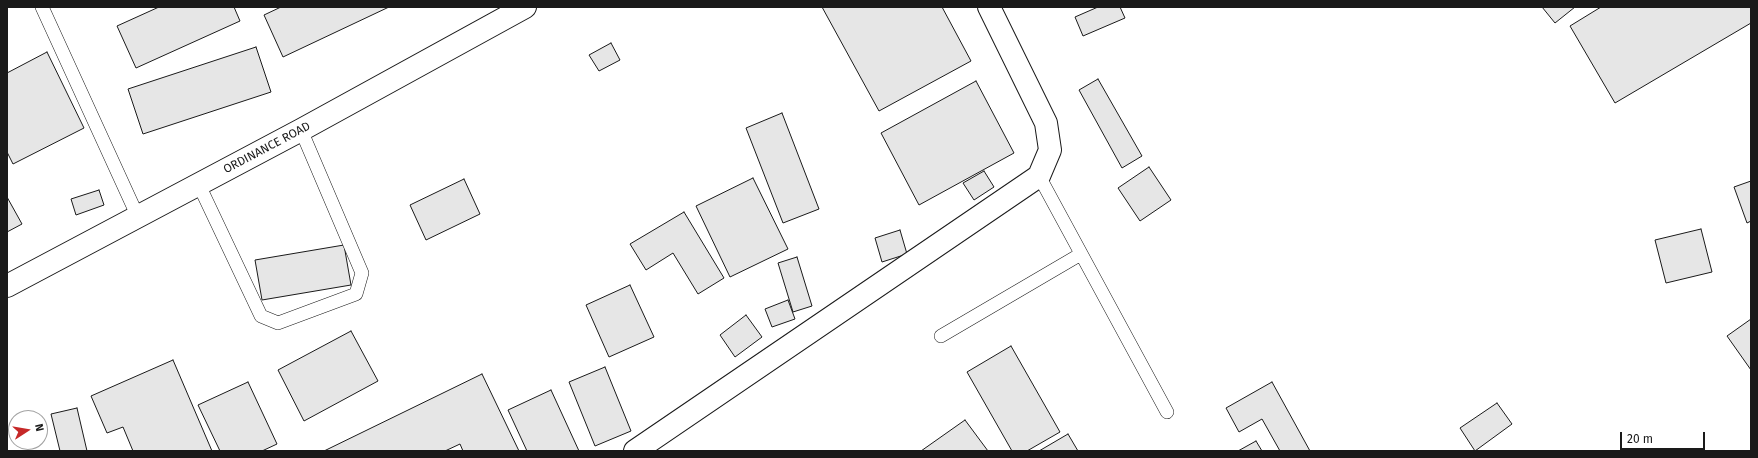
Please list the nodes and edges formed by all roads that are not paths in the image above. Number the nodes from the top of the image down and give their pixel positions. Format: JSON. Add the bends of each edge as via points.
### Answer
{"nodes":[{"id":1,"x":42,"y":7,"type":"edge"},
{"id":2,"x":524,"y":7,"type":"edge"},
{"id":3,"x":988,"y":7,"type":"edge"},
{"id":4,"x":301,"y":130,"type":"junction"},
{"id":5,"x":1039,"y":176,"type":"junction"},
{"id":6,"x":199,"y":185,"type":"junction"},
{"id":7,"x":138,"y":218,"type":"junction"},
{"id":8,"x":1081,"y":254,"type":"junction"},
{"id":9,"x":7,"y":286,"type":"edge"},
{"id":10,"x":941,"y":336,"type":"dead end"},
{"id":11,"x":1167,"y":412,"type":"dead end"},
{"id":12,"x":636,"y":451,"type":"edge"}],
"edges":[{"from":1,"to":7,"type":"lane"},
{"from":2,"to":4,"type":"street","name":"ORDINANCE ROAD"},
{"from":3,"to":5,"type":"street","via":[[1046,123],[1050,150]]},
{"from":4,"to":6,"type":"street","name":"ORDINANCE ROAD"},
{"from":4,"to":6,"type":"lane","via":[[362,273],[356,294],[278,323],[261,316]]},
{"from":5,"to":8,"type":"lane"},
{"from":5,"to":12,"type":"street"},
{"from":6,"to":7,"type":"street","name":"ORDINANCE ROAD"},
{"from":7,"to":9,"type":"street","name":"ORDINANCE ROAD"},
{"from":8,"to":10,"type":"lane"},
{"from":8,"to":11,"type":"lane"}]}
